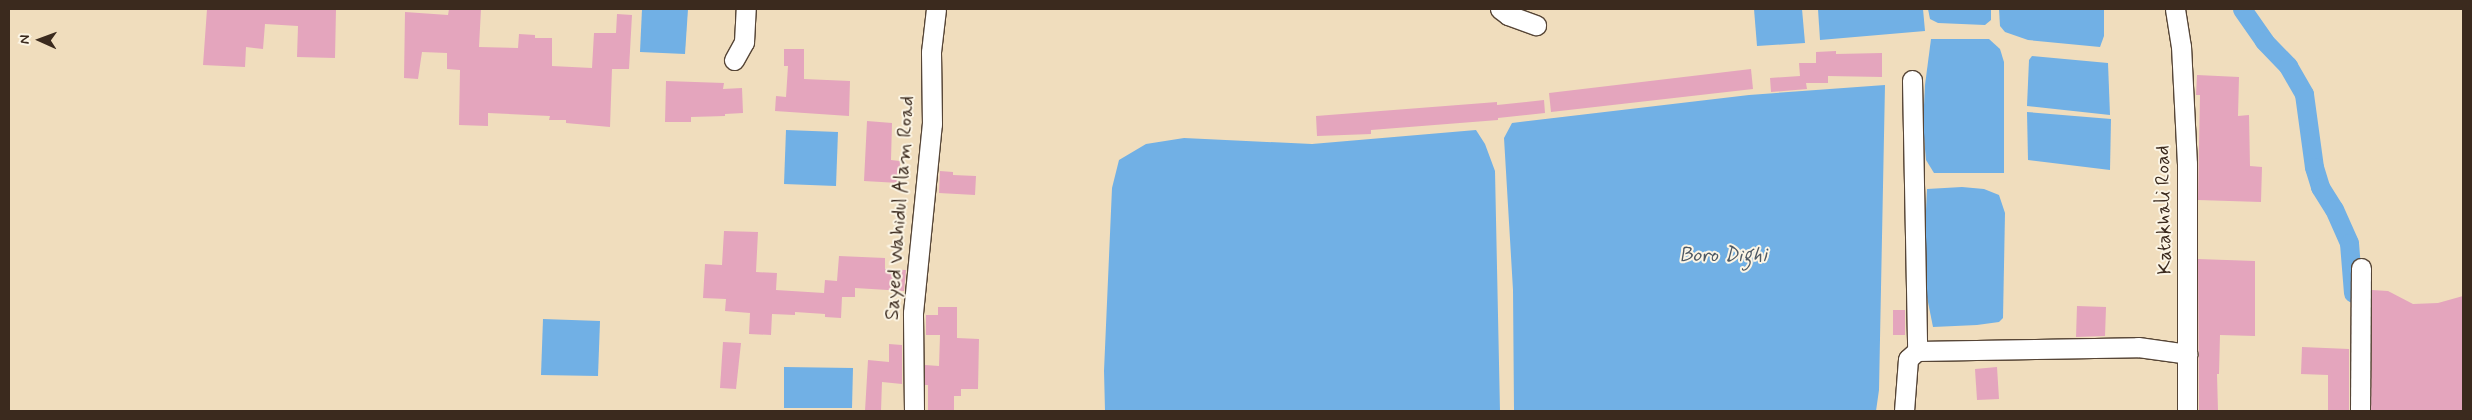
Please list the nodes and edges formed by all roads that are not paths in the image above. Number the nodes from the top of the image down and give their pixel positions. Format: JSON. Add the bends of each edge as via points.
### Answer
{"nodes":[{"id":1,"x":746,"y":9,"type":"edge"},
{"id":2,"x":936,"y":9,"type":"edge"},
{"id":3,"x":1500,"y":9,"type":"edge"},
{"id":4,"x":2175,"y":9,"type":"edge"},
{"id":5,"x":1536,"y":25,"type":"dead end"},
{"id":6,"x":734,"y":60,"type":"dead end"},
{"id":7,"x":1912,"y":80,"type":"dead end"},
{"id":8,"x":2361,"y":268,"type":"dead end"},
{"id":9,"x":1917,"y":351,"type":"junction"},
{"id":10,"x":2188,"y":354,"type":"junction"},
{"id":11,"x":914,"y":411,"type":"edge"},
{"id":12,"x":1904,"y":411,"type":"edge"},
{"id":13,"x":2187,"y":411,"type":"edge"},
{"id":14,"x":2360,"y":411,"type":"edge"}],
"edges":[{"from":1,"to":6,"type":"street","via":[[744,42]]},
{"from":2,"to":11,"type":"street","name":"Sayed Wahidul Alam Road","via":[[931,52],[932,124],[913,313]]},
{"from":3,"to":5,"type":"street"},
{"from":4,"to":10,"type":"street","name":"Katakhali Road","via":[[2181,46],[2187,164]]},
{"from":7,"to":9,"type":"street"},
{"from":8,"to":14,"type":"street"},
{"from":9,"to":10,"type":"street","via":[[2138,347]]},
{"from":9,"to":12,"type":"street","via":[[1908,359]]},
{"from":10,"to":13,"type":"street","name":"Katakhali Road"}]}
